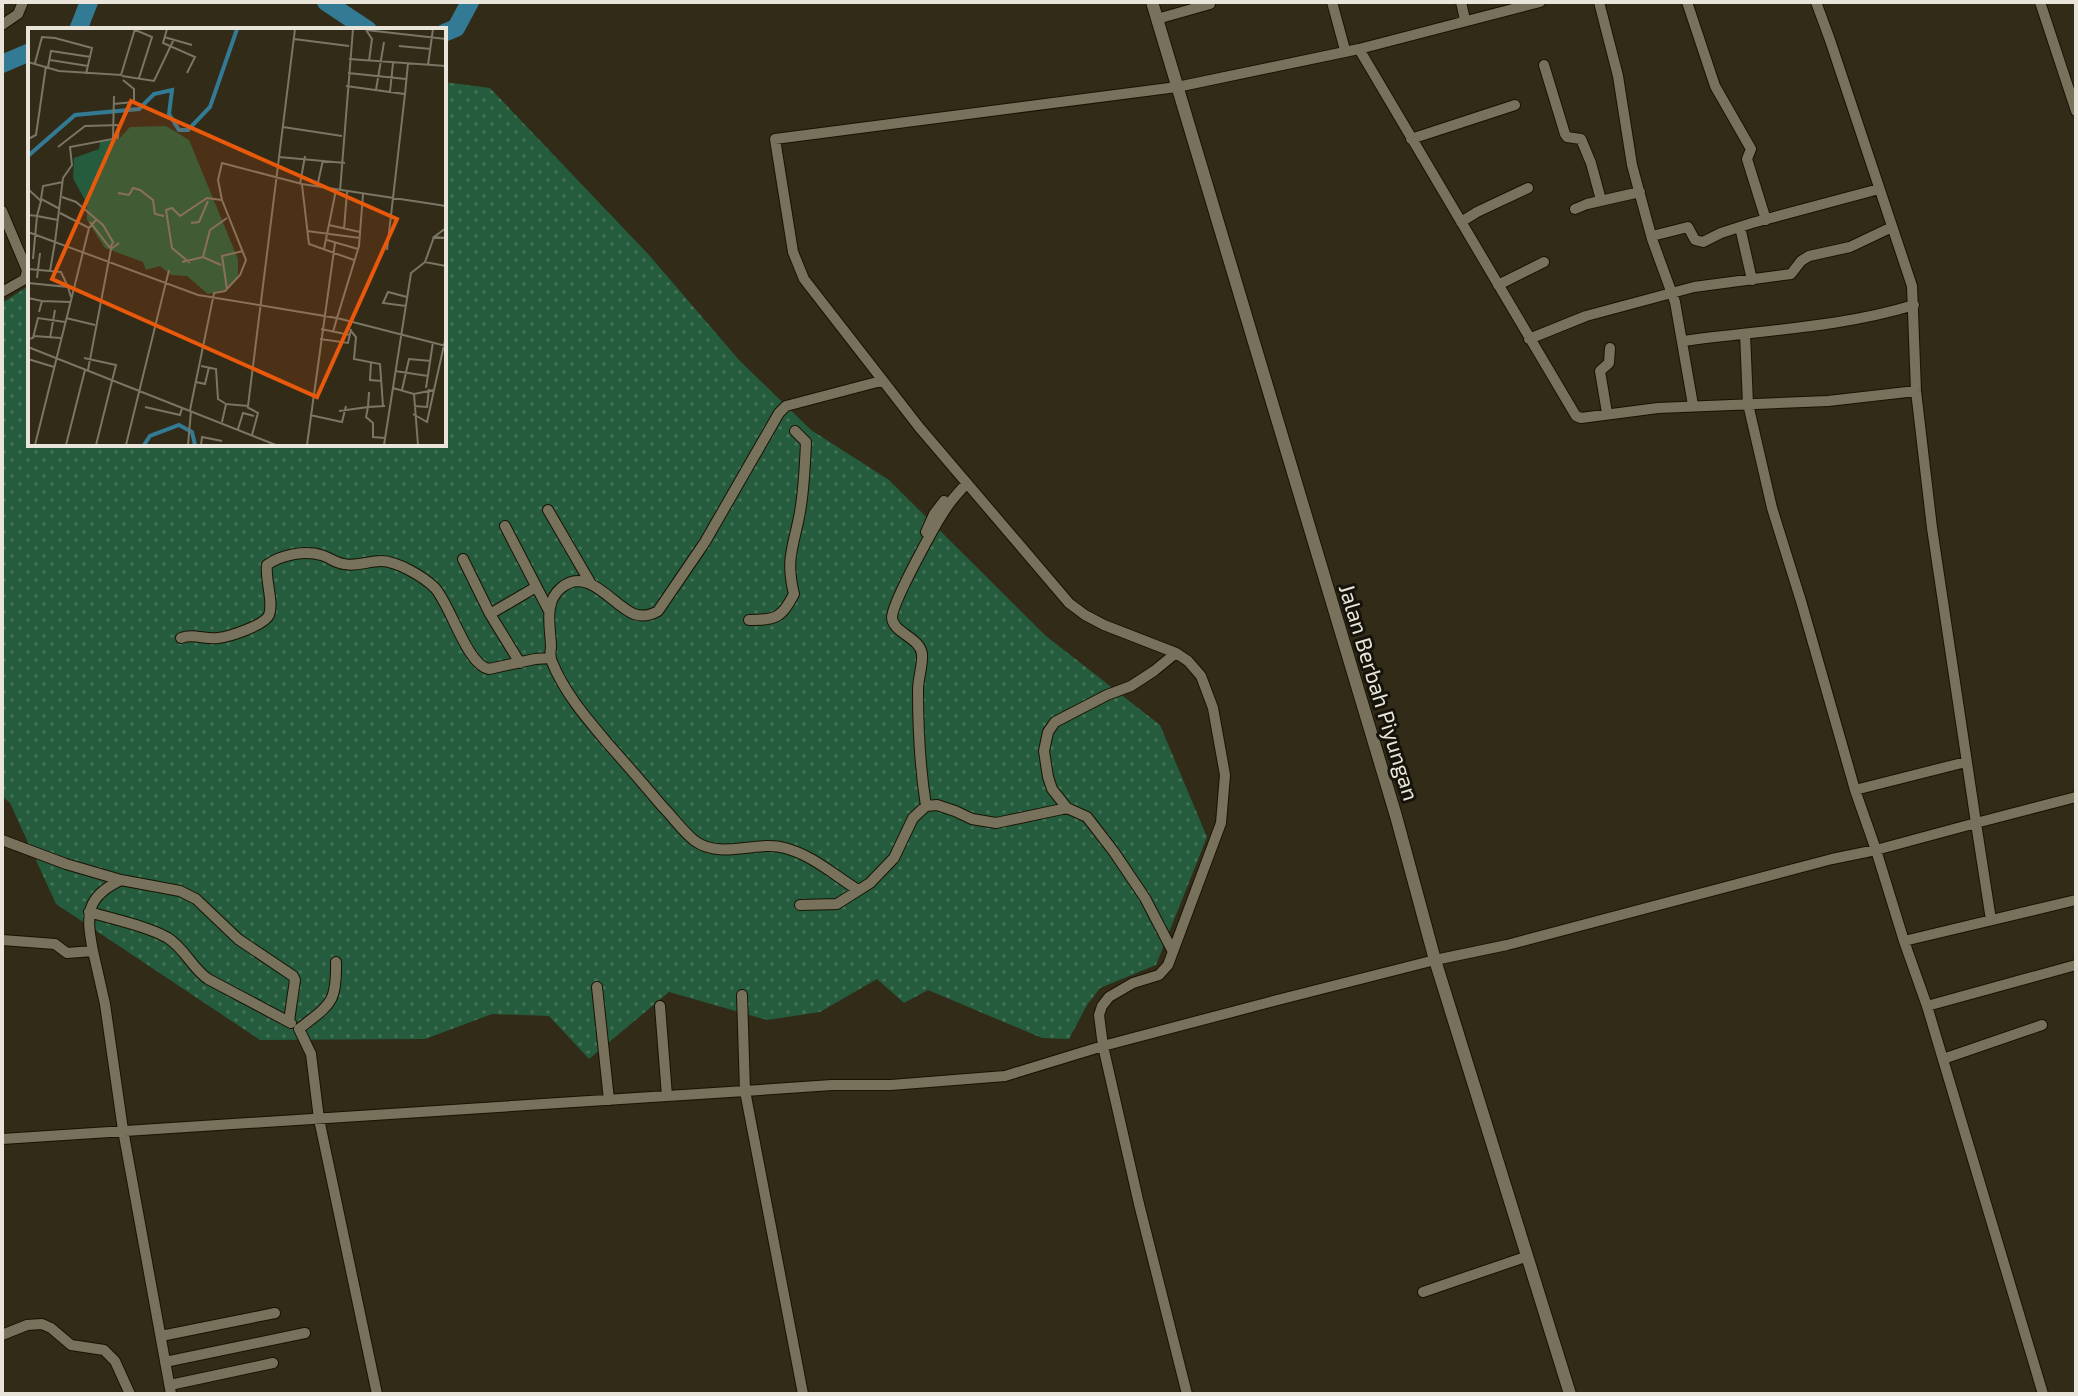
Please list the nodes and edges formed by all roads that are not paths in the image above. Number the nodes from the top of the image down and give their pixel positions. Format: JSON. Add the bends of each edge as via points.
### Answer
{"nodes":[{"id":1,"x":23,"y":2,"type":"edge"},
{"id":2,"x":1152,"y":2,"type":"edge"},
{"id":3,"x":1332,"y":2,"type":"edge"},
{"id":4,"x":1461,"y":2,"type":"edge"},
{"id":5,"x":1540,"y":2,"type":"edge"},
{"id":6,"x":1599,"y":2,"type":"edge"},
{"id":7,"x":1687,"y":2,"type":"edge"},
{"id":8,"x":1816,"y":2,"type":"edge"},
{"id":9,"x":2040,"y":2,"type":"edge"},
{"id":10,"x":1210,"y":4,"type":"edge"},
{"id":11,"x":1157,"y":19,"type":"junction"},
{"id":12,"x":1465,"y":20,"type":"junction"},
{"id":13,"x":2,"y":25,"type":"edge"},
{"id":14,"x":1359,"y":49,"type":"junction"},
{"id":15,"x":1345,"y":50,"type":"junction"},
{"id":16,"x":1544,"y":65,"type":"dead end"},
{"id":17,"x":1177,"y":87,"type":"junction"},
{"id":18,"x":1515,"y":105,"type":"dead end"},
{"id":19,"x":2076,"y":111,"type":"edge"},
{"id":20,"x":1411,"y":139,"type":"junction"},
{"id":21,"x":1528,"y":188,"type":"dead end"},
{"id":22,"x":1879,"y":189,"type":"junction"},
{"id":23,"x":1640,"y":192,"type":"junction"},
{"id":24,"x":1601,"y":200,"type":"junction"},
{"id":25,"x":1575,"y":209,"type":"dead end"},
{"id":26,"x":2,"y":211,"type":"edge"},
{"id":27,"x":1766,"y":220,"type":"junction"},
{"id":28,"x":1461,"y":222,"type":"junction"},
{"id":29,"x":1740,"y":227,"type":"junction"},
{"id":30,"x":1892,"y":227,"type":"junction"},
{"id":31,"x":1652,"y":236,"type":"junction"},
{"id":32,"x":1544,"y":262,"type":"dead end"},
{"id":33,"x":1752,"y":280,"type":"junction"},
{"id":34,"x":1498,"y":285,"type":"junction"},
{"id":35,"x":2,"y":292,"type":"edge"},
{"id":36,"x":1672,"y":293,"type":"junction"},
{"id":37,"x":1914,"y":305,"type":"junction"},
{"id":38,"x":1745,"y":334,"type":"junction"},
{"id":39,"x":1529,"y":339,"type":"junction"},
{"id":40,"x":1683,"y":341,"type":"junction"},
{"id":41,"x":1610,"y":348,"type":"dead end"},
{"id":42,"x":881,"y":381,"type":"junction"},
{"id":43,"x":1916,"y":391,"type":"junction"},
{"id":44,"x":1748,"y":404,"type":"junction"},
{"id":45,"x":1693,"y":405,"type":"junction"},
{"id":46,"x":1607,"y":413,"type":"junction"},
{"id":47,"x":795,"y":431,"type":"dead end"},
{"id":48,"x":965,"y":480,"type":"junction"},
{"id":49,"x":548,"y":510,"type":"dead end"},
{"id":50,"x":505,"y":526,"type":"dead end"},
{"id":51,"x":926,"y":532,"type":"dead end"},
{"id":52,"x":463,"y":559,"type":"dead end"},
{"id":53,"x":591,"y":584,"type":"junction"},
{"id":54,"x":536,"y":587,"type":"junction"},
{"id":55,"x":549,"y":611,"type":"junction"},
{"id":56,"x":490,"y":614,"type":"junction"},
{"id":57,"x":749,"y":620,"type":"dead end"},
{"id":58,"x":181,"y":638,"type":"dead end"},
{"id":59,"x":1176,"y":653,"type":"junction"},
{"id":60,"x":550,"y":658,"type":"junction"},
{"id":61,"x":520,"y":663,"type":"junction"},
{"id":62,"x":1966,"y":762,"type":"junction"},
{"id":63,"x":1855,"y":790,"type":"junction"},
{"id":64,"x":2076,"y":797,"type":"edge"},
{"id":65,"x":926,"y":806,"type":"junction"},
{"id":66,"x":1067,"y":808,"type":"junction"},
{"id":67,"x":1976,"y":823,"type":"junction"},
{"id":68,"x":2,"y":840,"type":"edge"},
{"id":69,"x":1876,"y":850,"type":"junction"},
{"id":70,"x":121,"y":880,"type":"junction"},
{"id":71,"x":858,"y":890,"type":"junction"},
{"id":72,"x":2076,"y":900,"type":"edge"},
{"id":73,"x":800,"y":905,"type":"dead end"},
{"id":74,"x":89,"y":912,"type":"junction"},
{"id":75,"x":1991,"y":920,"type":"junction"},
{"id":76,"x":2,"y":940,"type":"edge"},
{"id":77,"x":1904,"y":941,"type":"junction"},
{"id":78,"x":1172,"y":950,"type":"junction"},
{"id":79,"x":93,"y":951,"type":"junction"},
{"id":80,"x":1435,"y":960,"type":"junction"},
{"id":81,"x":336,"y":962,"type":"dead end"},
{"id":82,"x":2076,"y":965,"type":"edge"},
{"id":83,"x":597,"y":987,"type":"dead end"},
{"id":84,"x":742,"y":995,"type":"dead end"},
{"id":85,"x":660,"y":1006,"type":"dead end"},
{"id":86,"x":1927,"y":1006,"type":"junction"},
{"id":87,"x":289,"y":1021,"type":"junction"},
{"id":88,"x":2042,"y":1025,"type":"dead end"},
{"id":89,"x":299,"y":1029,"type":"junction"},
{"id":90,"x":1103,"y":1046,"type":"junction"},
{"id":91,"x":1943,"y":1059,"type":"junction"},
{"id":92,"x":745,"y":1091,"type":"junction"},
{"id":93,"x":667,"y":1096,"type":"junction"},
{"id":94,"x":609,"y":1100,"type":"junction"},
{"id":95,"x":319,"y":1119,"type":"junction"},
{"id":96,"x":123,"y":1130,"type":"junction"},
{"id":97,"x":2,"y":1139,"type":"edge"},
{"id":98,"x":1528,"y":1256,"type":"junction"},
{"id":99,"x":1423,"y":1292,"type":"dead end"},
{"id":100,"x":275,"y":1313,"type":"dead end"},
{"id":101,"x":305,"y":1333,"type":"dead end"},
{"id":102,"x":2,"y":1335,"type":"edge"},
{"id":103,"x":161,"y":1336,"type":"junction"},
{"id":104,"x":165,"y":1362,"type":"junction"},
{"id":105,"x":273,"y":1363,"type":"dead end"},
{"id":106,"x":170,"y":1390,"type":"edge"},
{"id":107,"x":130,"y":1394,"type":"edge"},
{"id":108,"x":377,"y":1394,"type":"edge"},
{"id":109,"x":803,"y":1394,"type":"edge"},
{"id":110,"x":1187,"y":1394,"type":"edge"},
{"id":111,"x":1570,"y":1394,"type":"edge"},
{"id":112,"x":2043,"y":1394,"type":"edge"}],
"edges":[{"from":1,"to":13,"type":"street","via":[[18,14]]},
{"from":2,"to":11,"type":"street","name":"Jalan Berbah Piyungan"},
{"from":3,"to":15,"type":"street"},
{"from":4,"to":12,"type":"street"},
{"from":5,"to":12,"type":"street"},
{"from":6,"to":23,"type":"street"},
{"from":7,"to":27,"type":"street","via":[[1715,86],[1751,149],[1747,159]]},
{"from":8,"to":22,"type":"street"},
{"from":9,"to":19,"type":"street"},
{"from":10,"to":11,"type":"street"},
{"from":11,"to":17,"type":"street","name":"Jalan Berbah Piyungan"},
{"from":12,"to":14,"type":"street"},
{"from":14,"to":15,"type":"street"},
{"from":14,"to":20,"type":"street"},
{"from":15,"to":17,"type":"street"},
{"from":16,"to":24,"type":"street","via":[[1565,134],[1581,139]]},
{"from":17,"to":42,"type":"street","via":[[775,139],[798,268]]},
{"from":17,"to":80,"type":"street","name":"Jalan Berbah Piyungan"},
{"from":18,"to":20,"type":"street"},
{"from":20,"to":28,"type":"street"},
{"from":21,"to":28,"type":"street"},
{"from":22,"to":27,"type":"street"},
{"from":22,"to":30,"type":"street"},
{"from":23,"to":24,"type":"street"},
{"from":23,"to":31,"type":"street"},
{"from":24,"to":25,"type":"street"},
{"from":26,"to":35,"type":"street","via":[[27,270],[25,279]]},
{"from":27,"to":29,"type":"street"},
{"from":28,"to":34,"type":"street"},
{"from":29,"to":31,"type":"street","via":[[1703,242],[1695,240],[1688,227]]},
{"from":29,"to":33,"type":"street"},
{"from":30,"to":33,"type":"street","via":[[1850,247],[1809,256],[1791,274]]},
{"from":30,"to":37,"type":"street"},
{"from":31,"to":36,"type":"street"},
{"from":32,"to":34,"type":"street"},
{"from":33,"to":36,"type":"street"},
{"from":34,"to":39,"type":"street"},
{"from":36,"to":39,"type":"street","via":[[1586,316]]},
{"from":36,"to":40,"type":"street"},
{"from":37,"to":38,"type":"street","via":[[1882,315]]},
{"from":37,"to":43,"type":"street"},
{"from":38,"to":40,"type":"street"},
{"from":38,"to":44,"type":"street"},
{"from":39,"to":46,"type":"street","via":[[1576,416]]},
{"from":40,"to":45,"type":"street"},
{"from":41,"to":46,"type":"street","via":[[1609,363],[1600,371]]},
{"from":42,"to":48,"type":"street"},
{"from":42,"to":53,"type":"street","via":[[786,406],[779,413],[705,542],[658,611],[635,615]]},
{"from":43,"to":44,"type":"street"},
{"from":43,"to":62,"type":"street"},
{"from":44,"to":45,"type":"street"},
{"from":44,"to":63,"type":"street","via":[[1772,508]]},
{"from":45,"to":46,"type":"street"},
{"from":47,"to":57,"type":"street","via":[[806,442],[789,553],[794,594],[779,617]]},
{"from":48,"to":51,"type":"street","via":[[934,514]]},
{"from":48,"to":59,"type":"street","via":[[1069,603],[1104,625]]},
{"from":48,"to":65,"type":"street","via":[[900,592],[892,617],[921,648],[918,717]]},
{"from":49,"to":53,"type":"street"},
{"from":50,"to":54,"type":"street"},
{"from":52,"to":56,"type":"street"},
{"from":53,"to":55,"type":"street","via":[[567,583],[552,598]]},
{"from":54,"to":55,"type":"street"},
{"from":54,"to":56,"type":"street"},
{"from":55,"to":60,"type":"street"},
{"from":56,"to":61,"type":"street"},
{"from":58,"to":61,"type":"street","via":[[215,639],[262,623],[269,611],[267,565],[284,557],[318,554],[346,565],[392,562],[411,572],[433,586],[480,666]]},
{"from":59,"to":66,"type":"street","via":[[1131,686],[1055,722],[1044,751],[1052,789]]},
{"from":59,"to":78,"type":"street","via":[[1201,676],[1213,708],[1225,775],[1221,823]]},
{"from":60,"to":61,"type":"street"},
{"from":60,"to":71,"type":"street","via":[[583,715],[695,841],[719,848],[783,847],[809,856]]},
{"from":62,"to":63,"type":"street"},
{"from":62,"to":67,"type":"street"},
{"from":63,"to":69,"type":"street"},
{"from":64,"to":67,"type":"street"},
{"from":65,"to":66,"type":"street","via":[[996,823]]},
{"from":65,"to":71,"type":"street","via":[[913,818],[894,858]]},
{"from":66,"to":78,"type":"street","via":[[1087,817],[1114,852]]},
{"from":67,"to":69,"type":"street"},
{"from":67,"to":75,"type":"street"},
{"from":68,"to":70,"type":"street"},
{"from":69,"to":77,"type":"street"},
{"from":69,"to":80,"type":"street"},
{"from":70,"to":74,"type":"street","via":[[96,895]]},
{"from":70,"to":87,"type":"street","via":[[196,899],[238,939],[293,976]]},
{"from":71,"to":73,"type":"street","via":[[837,904]]},
{"from":72,"to":75,"type":"street"},
{"from":74,"to":79,"type":"street"},
{"from":74,"to":87,"type":"street","via":[[167,938],[208,979]]},
{"from":75,"to":77,"type":"street"},
{"from":76,"to":79,"type":"street","via":[[55,944],[67,953]]},
{"from":77,"to":86,"type":"street"},
{"from":78,"to":90,"type":"street","via":[[1159,975],[1133,983],[1102,1006]]},
{"from":79,"to":96,"type":"street"},
{"from":80,"to":90,"type":"street"},
{"from":80,"to":98,"type":"street","name":"Jalan Berbah Piyungan"},
{"from":81,"to":89,"type":"street","via":[[330,1004]]},
{"from":82,"to":86,"type":"street"},
{"from":83,"to":94,"type":"street"},
{"from":84,"to":92,"type":"street"},
{"from":85,"to":93,"type":"street"},
{"from":86,"to":91,"type":"street"},
{"from":87,"to":89,"type":"street"},
{"from":88,"to":91,"type":"street"},
{"from":89,"to":95,"type":"street","via":[[311,1054]]},
{"from":90,"to":92,"type":"street","via":[[1005,1076]]},
{"from":90,"to":110,"type":"street"},
{"from":91,"to":112,"type":"street"},
{"from":92,"to":93,"type":"street"},
{"from":92,"to":109,"type":"street"},
{"from":93,"to":94,"type":"street"},
{"from":94,"to":95,"type":"street"},
{"from":95,"to":96,"type":"street"},
{"from":95,"to":108,"type":"street"},
{"from":96,"to":97,"type":"street"},
{"from":96,"to":103,"type":"street"},
{"from":98,"to":99,"type":"street"},
{"from":98,"to":111,"type":"street","name":"Jalan Berbah Piyungan"},
{"from":100,"to":103,"type":"street"},
{"from":101,"to":104,"type":"street"},
{"from":102,"to":107,"type":"street","via":[[42,1324],[71,1345],[104,1350]]},
{"from":103,"to":104,"type":"street"},
{"from":104,"to":106,"type":"street"},
{"from":105,"to":106,"type":"street"}]}
